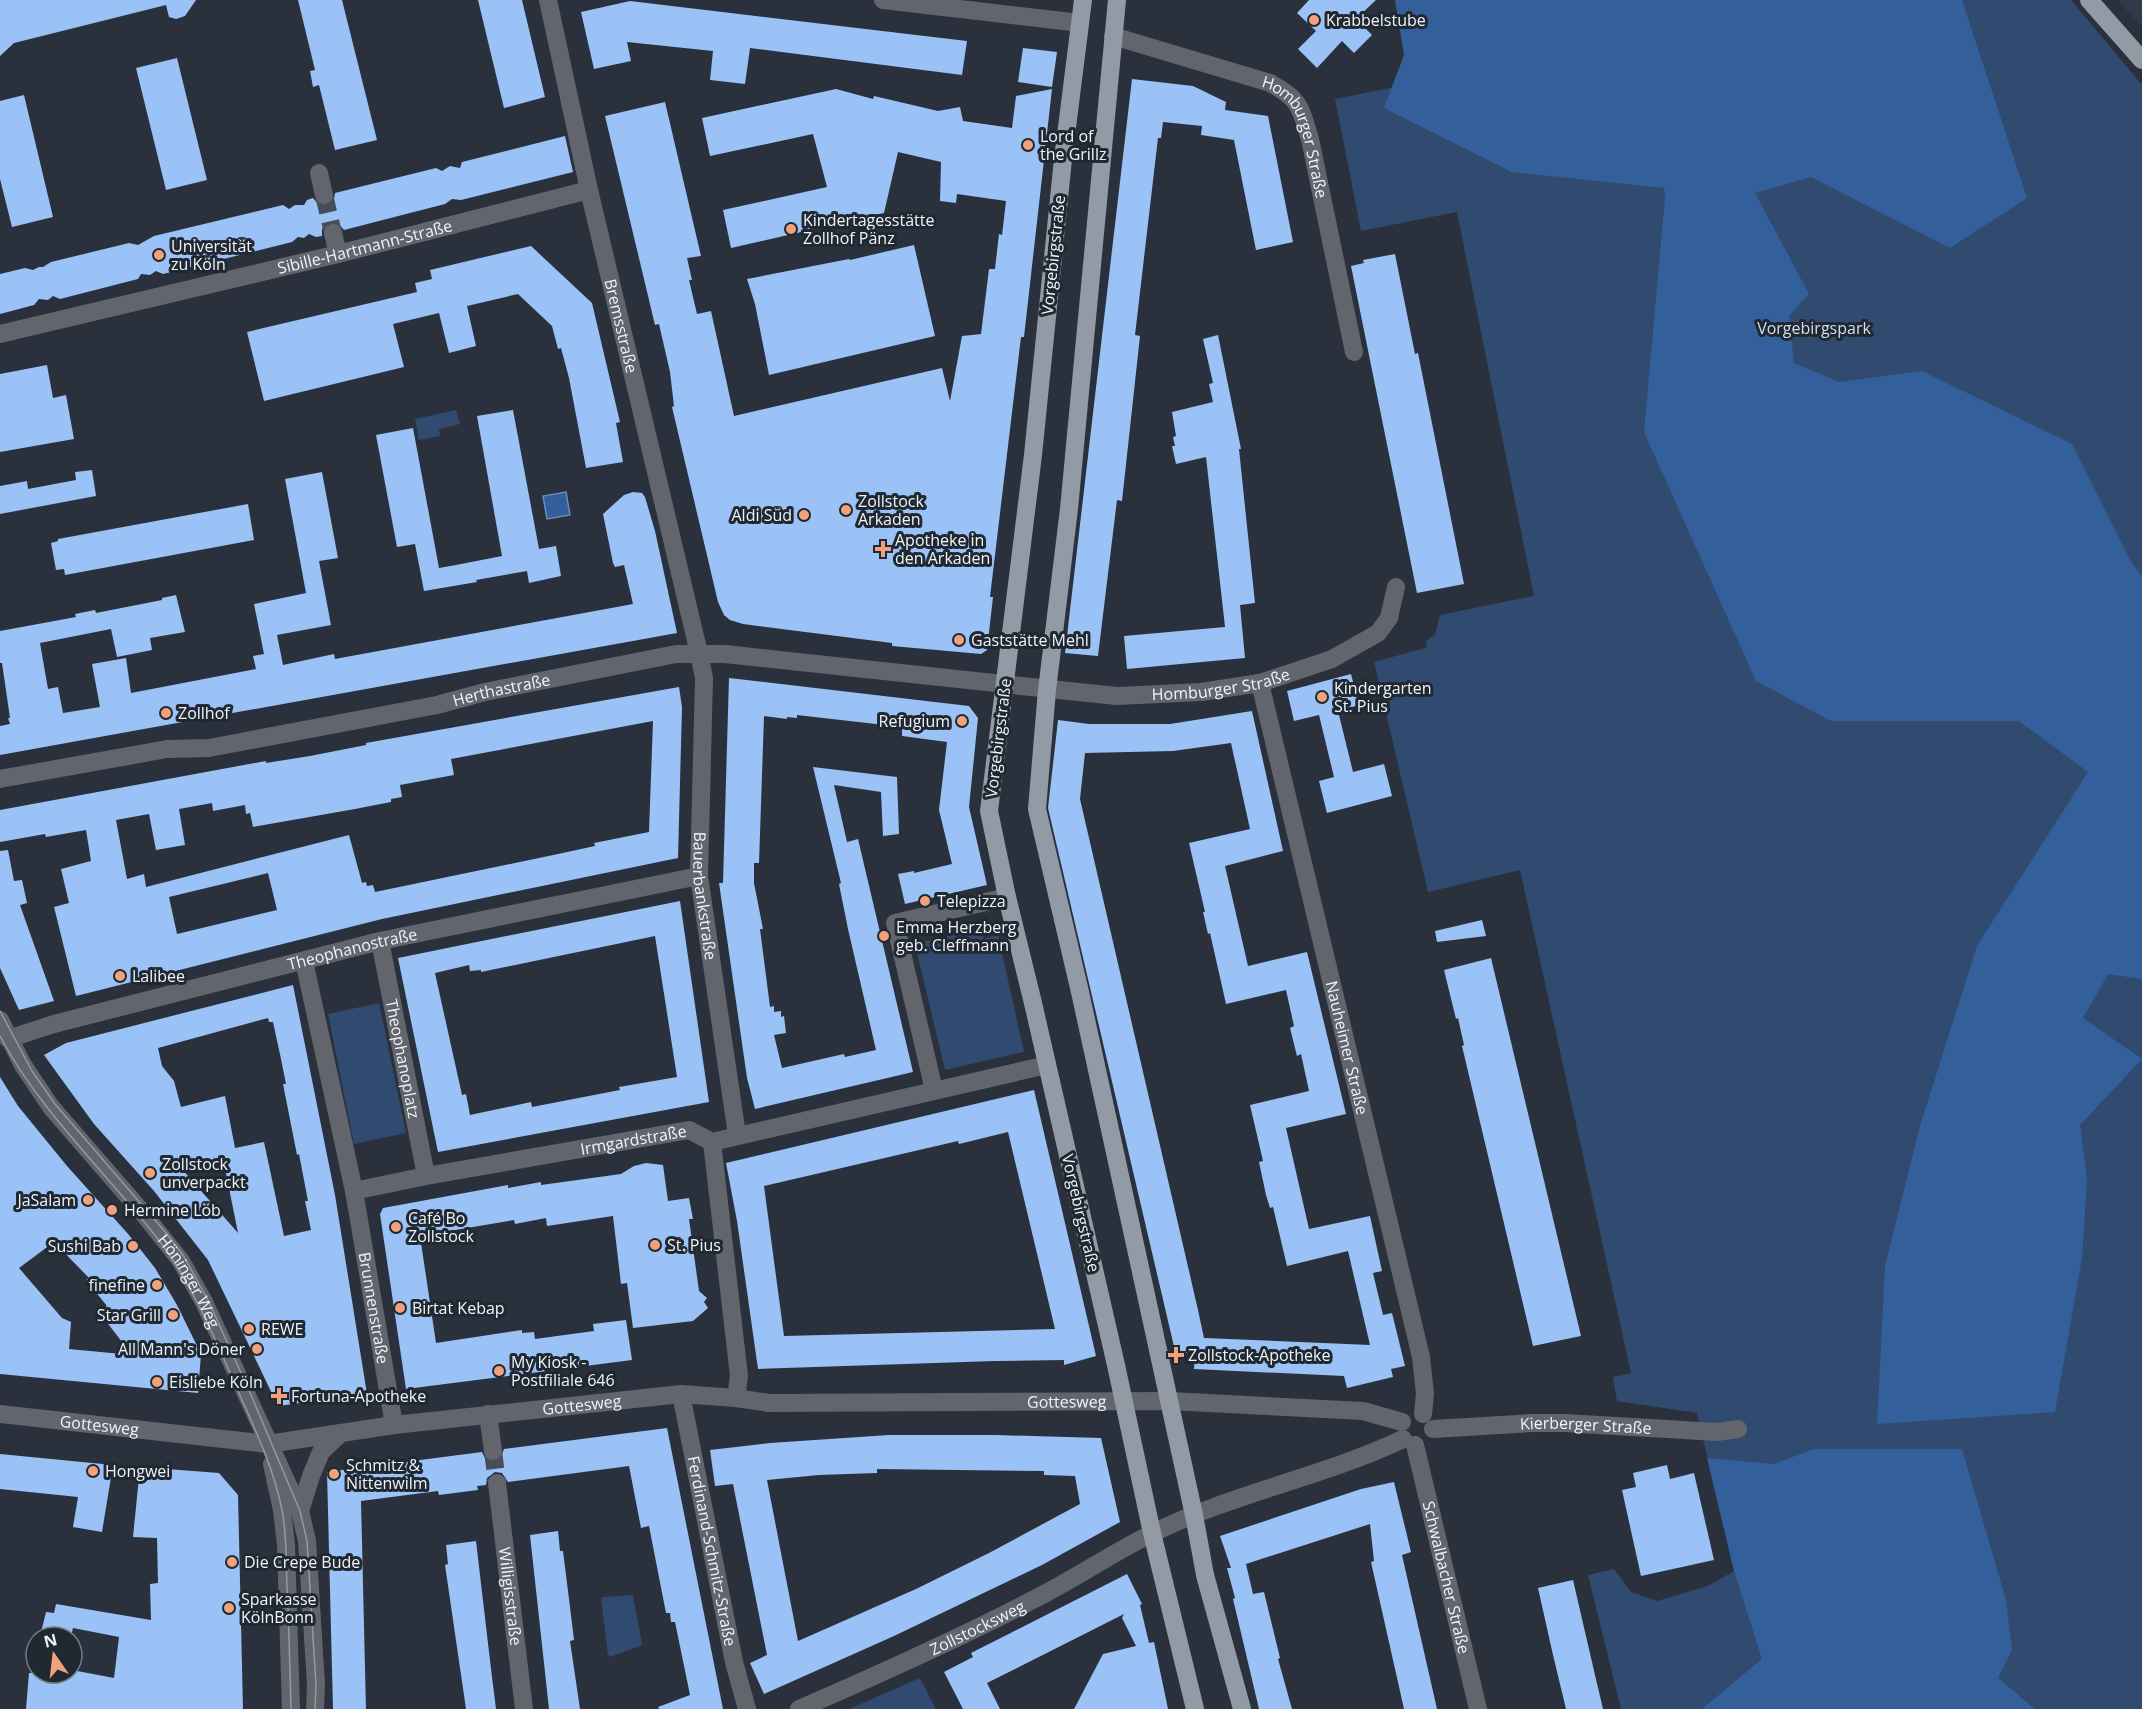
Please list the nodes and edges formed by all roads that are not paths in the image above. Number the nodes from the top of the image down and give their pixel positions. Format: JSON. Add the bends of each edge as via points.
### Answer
{"nodes":[{"id":1,"x":548,"y":0,"type":"edge"},
{"id":2,"x":883,"y":0,"type":"edge"},
{"id":3,"x":1083,"y":0,"type":"edge"},
{"id":4,"x":1117,"y":0,"type":"edge"},
{"id":5,"x":2089,"y":0,"type":"edge"},
{"id":6,"x":1080,"y":23,"type":"junction"},
{"id":7,"x":1113,"y":36,"type":"junction"},
{"id":8,"x":2142,"y":60,"type":"edge"},
{"id":9,"x":319,"y":173,"type":"dead end"},
{"id":10,"x":589,"y":190,"type":"junction"},
{"id":11,"x":324,"y":195,"type":"tunnel mouth"},
{"id":12,"x":333,"y":233,"type":"tunnel mouth"},
{"id":13,"x":338,"y":254,"type":"junction"},
{"id":14,"x":0,"y":334,"type":"edge"},
{"id":15,"x":1354,"y":352,"type":"dead end"},
{"id":16,"x":1396,"y":587,"type":"dead end"},
{"id":17,"x":699,"y":653,"type":"junction"},
{"id":18,"x":1260,"y":683,"type":"junction"},
{"id":19,"x":1005,"y":684,"type":"junction"},
{"id":20,"x":1047,"y":690,"type":"junction"},
{"id":21,"x":0,"y":779,"type":"edge"},
{"id":22,"x":699,"y":876,"type":"junction"},
{"id":23,"x":1007,"y":897,"type":"junction"},
{"id":24,"x":380,"y":941,"type":"junction"},
{"id":25,"x":304,"y":961,"type":"junction"},
{"id":26,"x":0,"y":1020,"type":"edge"},
{"id":27,"x":8,"y":1039,"type":"junction"},
{"id":28,"x":1047,"y":1065,"type":"junction"},
{"id":29,"x":934,"y":1090,"type":"junction"},
{"id":30,"x":737,"y":1135,"type":"junction"},
{"id":31,"x":712,"y":1142,"type":"junction"},
{"id":32,"x":426,"y":1176,"type":"junction"},
{"id":33,"x":354,"y":1191,"type":"junction"},
{"id":34,"x":681,"y":1394,"type":"junction"},
{"id":35,"x":736,"y":1398,"type":"junction"},
{"id":36,"x":1124,"y":1400,"type":"junction"},
{"id":37,"x":1169,"y":1401,"type":"junction"},
{"id":38,"x":0,"y":1414,"type":"edge"},
{"id":39,"x":488,"y":1414,"type":"junction"},
{"id":40,"x":1428,"y":1421,"type":"junction"},
{"id":41,"x":394,"y":1425,"type":"junction"},
{"id":42,"x":1738,"y":1429,"type":"dead end"},
{"id":43,"x":341,"y":1433,"type":"junction"},
{"id":44,"x":1407,"y":1436,"type":"junction"},
{"id":45,"x":268,"y":1444,"type":"junction"},
{"id":46,"x":493,"y":1451,"type":"tunnel mouth"},
{"id":47,"x":497,"y":1484,"type":"tunnel mouth"},
{"id":48,"x":300,"y":1511,"type":"junction"},
{"id":49,"x":1194,"y":1515,"type":"junction"},
{"id":50,"x":1152,"y":1533,"type":"junction"},
{"id":51,"x":291,"y":1709,"type":"edge"},
{"id":52,"x":315,"y":1709,"type":"edge"},
{"id":53,"x":524,"y":1709,"type":"edge"},
{"id":54,"x":747,"y":1709,"type":"edge"},
{"id":55,"x":799,"y":1709,"type":"edge"},
{"id":56,"x":1195,"y":1709,"type":"edge"},
{"id":57,"x":1242,"y":1709,"type":"edge"},
{"id":58,"x":1478,"y":1709,"type":"edge"}],
"edges":[{"from":1,"to":10,"type":"street","name":"Bremsstraße"},
{"from":2,"to":6,"type":"street"},
{"from":3,"to":6,"type":"main road","name":"Vorgebirgstraße"},
{"from":4,"to":7,"type":"main road"},
{"from":5,"to":8,"type":"main road"},
{"from":6,"to":19,"type":"main road","name":"Vorgebirgstraße"},
{"from":7,"to":15,"type":"street","name":"Homburger Straße","via":[[1270,83],[1300,106]]},
{"from":7,"to":20,"type":"main road","via":[[1069,509]]},
{"from":9,"to":11,"type":"street"},
{"from":10,"to":13,"type":"street","name":"Sibille-Hartmann-Straße"},
{"from":10,"to":17,"type":"street","name":"Bremsstraße"},
{"from":12,"to":13,"type":"street"},
{"from":13,"to":14,"type":"street","name":"Sibille-Hartmann-Straße"},
{"from":16,"to":18,"type":"street","name":"Homburger Straße","via":[[1389,618],[1378,633],[1332,658]]},
{"from":17,"to":19,"type":"street","name":"Herthastraße"},
{"from":17,"to":21,"type":"street","name":"Herthastraße","via":[[676,654],[209,748],[167,749]]},
{"from":17,"to":22,"type":"street","name":"Bauerbankstraße","via":[[704,678]]},
{"from":18,"to":20,"type":"street","name":"Homburger Straße","via":[[1201,692],[1118,696]]},
{"from":18,"to":40,"type":"street","name":"Nauheimer Straße","via":[[1421,1356]]},
{"from":19,"to":20,"type":"street","name":"Homburger Straße"},
{"from":19,"to":23,"type":"main road","name":"Vorgebirgstraße","via":[[989,811]]},
{"from":20,"to":37,"type":"main road","via":[[1037,809]]},
{"from":22,"to":24,"type":"street","name":"Theophanostraße"},
{"from":22,"to":30,"type":"street","name":"Bauerbankstraße"},
{"from":23,"to":28,"type":"main road","name":"Vorgebirgstraße"},
{"from":23,"to":29,"type":"street","via":[[895,923]]},
{"from":24,"to":25,"type":"street","name":"Theophanostraße"},
{"from":24,"to":32,"type":"street","name":"Theophanoplatz"},
{"from":25,"to":27,"type":"street","name":"Theophanostraße"},
{"from":25,"to":33,"type":"street"},
{"from":26,"to":27,"type":"street","name":"Höninger Weg"},
{"from":27,"to":45,"type":"street","name":"Höninger Weg","via":[[51,1107],[181,1261],[204,1302]]},
{"from":28,"to":29,"type":"street"},
{"from":28,"to":36,"type":"main road","name":"Vorgebirgstraße"},
{"from":29,"to":30,"type":"street"},
{"from":30,"to":31,"type":"street"},
{"from":31,"to":32,"type":"street","name":"Irmgardstraße","via":[[689,1130]]},
{"from":31,"to":35,"type":"street","via":[[739,1376]]},
{"from":32,"to":33,"type":"street","name":"Irmgardstraße"},
{"from":33,"to":41,"type":"street","name":"Brunnenstraße"},
{"from":34,"to":35,"type":"street","name":"Gottesweg"},
{"from":34,"to":39,"type":"street","name":"Gottesweg"},
{"from":34,"to":54,"type":"street","name":"Ferdinand-Schmitz-Straße","via":[[734,1662]]},
{"from":35,"to":36,"type":"street","name":"Gottesweg","via":[[769,1403]]},
{"from":36,"to":37,"type":"street","name":"Gottesweg"},
{"from":36,"to":50,"type":"main road","name":"Vorgebirgstraße"},
{"from":37,"to":44,"type":"street","via":[[1363,1411]]},
{"from":37,"to":49,"type":"main road"},
{"from":38,"to":45,"type":"street","name":"Gottesweg"},
{"from":39,"to":41,"type":"street","name":"Gottesweg"},
{"from":39,"to":46,"type":"street"},
{"from":40,"to":42,"type":"street","name":"Kierberger Straße","via":[[1717,1432]]},
{"from":40,"to":44,"type":"street","name":"Kierberger Straße","via":[[1411,1414]]},
{"from":40,"to":44,"type":"street","name":"Kierberger Straße","via":[[1432,1436],[1428,1441],[1422,1445]]},
{"from":41,"to":43,"type":"street","name":"Gottesweg"},
{"from":43,"to":45,"type":"street","name":"Gottesweg"},
{"from":43,"to":48,"type":"street","via":[[321,1452]]},
{"from":44,"to":49,"type":"street","name":"Kierberger Straße","via":[[1373,1454]]},
{"from":44,"to":58,"type":"street","name":"Schwalbacher Straße"},
{"from":45,"to":48,"type":"street","name":"Höninger Weg"},
{"from":45,"to":51,"type":"street","name":"Höninger Weg","via":[[286,1545]]},
{"from":47,"to":53,"type":"street","name":"Willigisstraße"},
{"from":48,"to":52,"type":"street","name":"Höninger Weg","via":[[307,1541]]},
{"from":49,"to":50,"type":"street","name":"Kierberger Straße"},
{"from":49,"to":57,"type":"main road","via":[[1205,1575]]},
{"from":50,"to":55,"type":"street","name":"Zollstocksweg","via":[[1045,1594],[902,1665]]},
{"from":50,"to":56,"type":"main road","name":"Vorgebirgstraße"}]}
